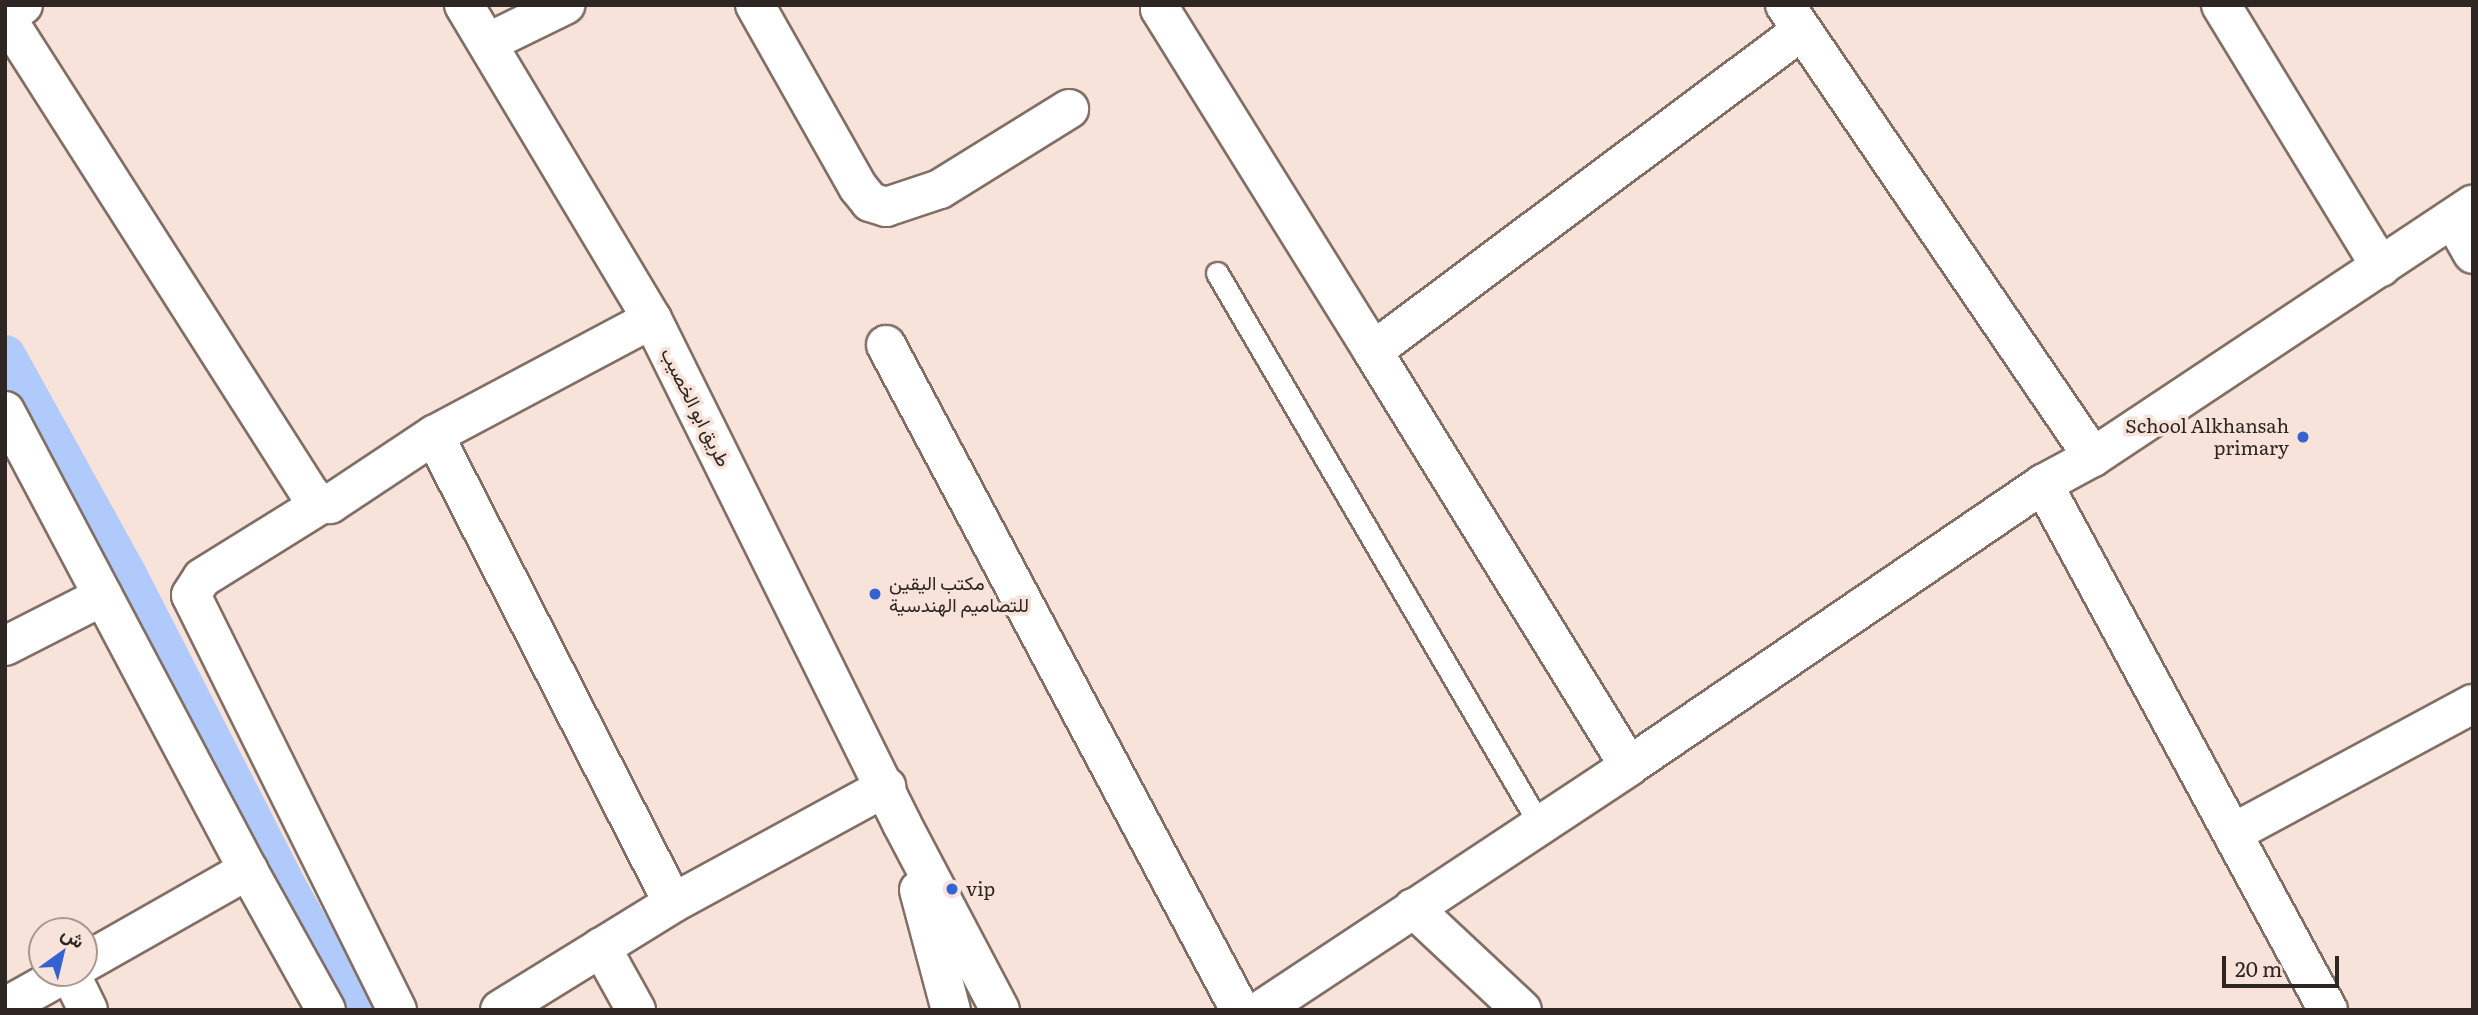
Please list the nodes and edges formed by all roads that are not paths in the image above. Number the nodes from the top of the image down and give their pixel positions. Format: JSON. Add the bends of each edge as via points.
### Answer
{"nodes":[{"id":1,"x":23,"y":5,"type":"edge"},
{"id":2,"x":464,"y":5,"type":"edge"},
{"id":3,"x":565,"y":5,"type":"edge"},
{"id":4,"x":755,"y":5,"type":"edge"},
{"id":5,"x":1161,"y":5,"type":"edge"},
{"id":6,"x":2221,"y":5,"type":"edge"},
{"id":7,"x":1793,"y":18,"type":"edge"},
{"id":8,"x":489,"y":43,"type":"junction"},
{"id":9,"x":1069,"y":109,"type":"dead end"},
{"id":10,"x":2463,"y":212,"type":"edge"},
{"id":11,"x":2473,"y":254,"type":"edge"},
{"id":12,"x":2381,"y":267,"type":"junction"},
{"id":13,"x":1217,"y":273,"type":"dead end"},
{"id":14,"x":652,"y":319,"type":"junction"},
{"id":15,"x":886,"y":345,"type":"dead end"},
{"id":16,"x":1373,"y":351,"type":"junction"},
{"id":17,"x":5,"y":411,"type":"edge"},
{"id":18,"x":434,"y":435,"type":"junction"},
{"id":19,"x":2093,"y":457,"type":"junction"},
{"id":20,"x":16,"y":463,"type":"edge"},
{"id":21,"x":2043,"y":484,"type":"junction"},
{"id":22,"x":321,"y":504,"type":"junction"},
{"id":23,"x":103,"y":596,"type":"junction"},
{"id":24,"x":5,"y":646,"type":"edge"},
{"id":25,"x":2473,"y":704,"type":"edge"},
{"id":26,"x":1629,"y":766,"type":"junction"},
{"id":27,"x":886,"y":788,"type":"junction"},
{"id":28,"x":902,"y":824,"type":"junction"},
{"id":29,"x":1540,"y":825,"type":"junction"},
{"id":30,"x":2233,"y":833,"type":"junction"},
{"id":31,"x":248,"y":870,"type":"junction"},
{"id":32,"x":673,"y":902,"type":"junction"},
{"id":33,"x":1413,"y":908,"type":"junction"},
{"id":34,"x":601,"y":947,"type":"junction"},
{"id":35,"x":98,"y":955,"type":"edge"},
{"id":36,"x":42,"y":987,"type":"edge"},
{"id":37,"x":76,"y":987,"type":"edge"},
{"id":38,"x":5,"y":1007,"type":"edge"},
{"id":39,"x":88,"y":1010,"type":"edge"},
{"id":40,"x":326,"y":1010,"type":"edge"},
{"id":41,"x":397,"y":1010,"type":"edge"},
{"id":42,"x":500,"y":1010,"type":"edge"},
{"id":43,"x":636,"y":1010,"type":"edge"},
{"id":44,"x":951,"y":1010,"type":"edge"},
{"id":45,"x":1000,"y":1010,"type":"edge"},
{"id":46,"x":1240,"y":1010,"type":"edge"},
{"id":47,"x":1261,"y":1010,"type":"edge"},
{"id":48,"x":1522,"y":1010,"type":"edge"},
{"id":49,"x":2328,"y":1010,"type":"edge"}],
"edges":[{"from":1,"to":22,"type":"street","via":[[5,16],[310,494]]},
{"from":2,"to":8,"type":"street","name":"طريق ابو الخصيب"},
{"from":3,"to":8,"type":"street"},
{"from":4,"to":9,"type":"street","via":[[870,202],[887,207],[940,189]]},
{"from":5,"to":16,"type":"street"},
{"from":6,"to":12,"type":"street"},
{"from":7,"to":16,"type":"street"},
{"from":7,"to":19,"type":"street"},
{"from":8,"to":14,"type":"street","name":"طريق ابو الخصيب"},
{"from":10,"to":11,"type":"street"},
{"from":10,"to":12,"type":"street"},
{"from":12,"to":19,"type":"street"},
{"from":13,"to":29,"type":"lane"},
{"from":14,"to":18,"type":"street"},
{"from":14,"to":27,"type":"street","name":"طريق ابو الخصيب"},
{"from":15,"to":46,"type":"street"},
{"from":16,"to":26,"type":"street"},
{"from":17,"to":20,"type":"street"},
{"from":18,"to":22,"type":"street","via":[[330,504]]},
{"from":18,"to":32,"type":"street"},
{"from":19,"to":21,"type":"street"},
{"from":20,"to":23,"type":"street"},
{"from":21,"to":26,"type":"street"},
{"from":21,"to":30,"type":"street"},
{"from":22,"to":41,"type":"street","via":[[202,578],[191,595]]},
{"from":23,"to":24,"type":"street"},
{"from":23,"to":31,"type":"street"},
{"from":25,"to":30,"type":"street"},
{"from":26,"to":29,"type":"street"},
{"from":27,"to":28,"type":"street","name":"طريق ابو الخصيب"},
{"from":27,"to":32,"type":"street"},
{"from":28,"to":44,"type":"street","name":"طريق ابو الخصيب"},
{"from":28,"to":45,"type":"street","name":"طريق ابو الخصيب"},
{"from":29,"to":33,"type":"street"},
{"from":30,"to":49,"type":"street"},
{"from":31,"to":35,"type":"street"},
{"from":31,"to":40,"type":"street"},
{"from":32,"to":34,"type":"street"},
{"from":33,"to":47,"type":"street"},
{"from":33,"to":48,"type":"street"},
{"from":34,"to":42,"type":"street"},
{"from":34,"to":43,"type":"street"},
{"from":36,"to":38,"type":"street"},
{"from":37,"to":39,"type":"street"}]}
